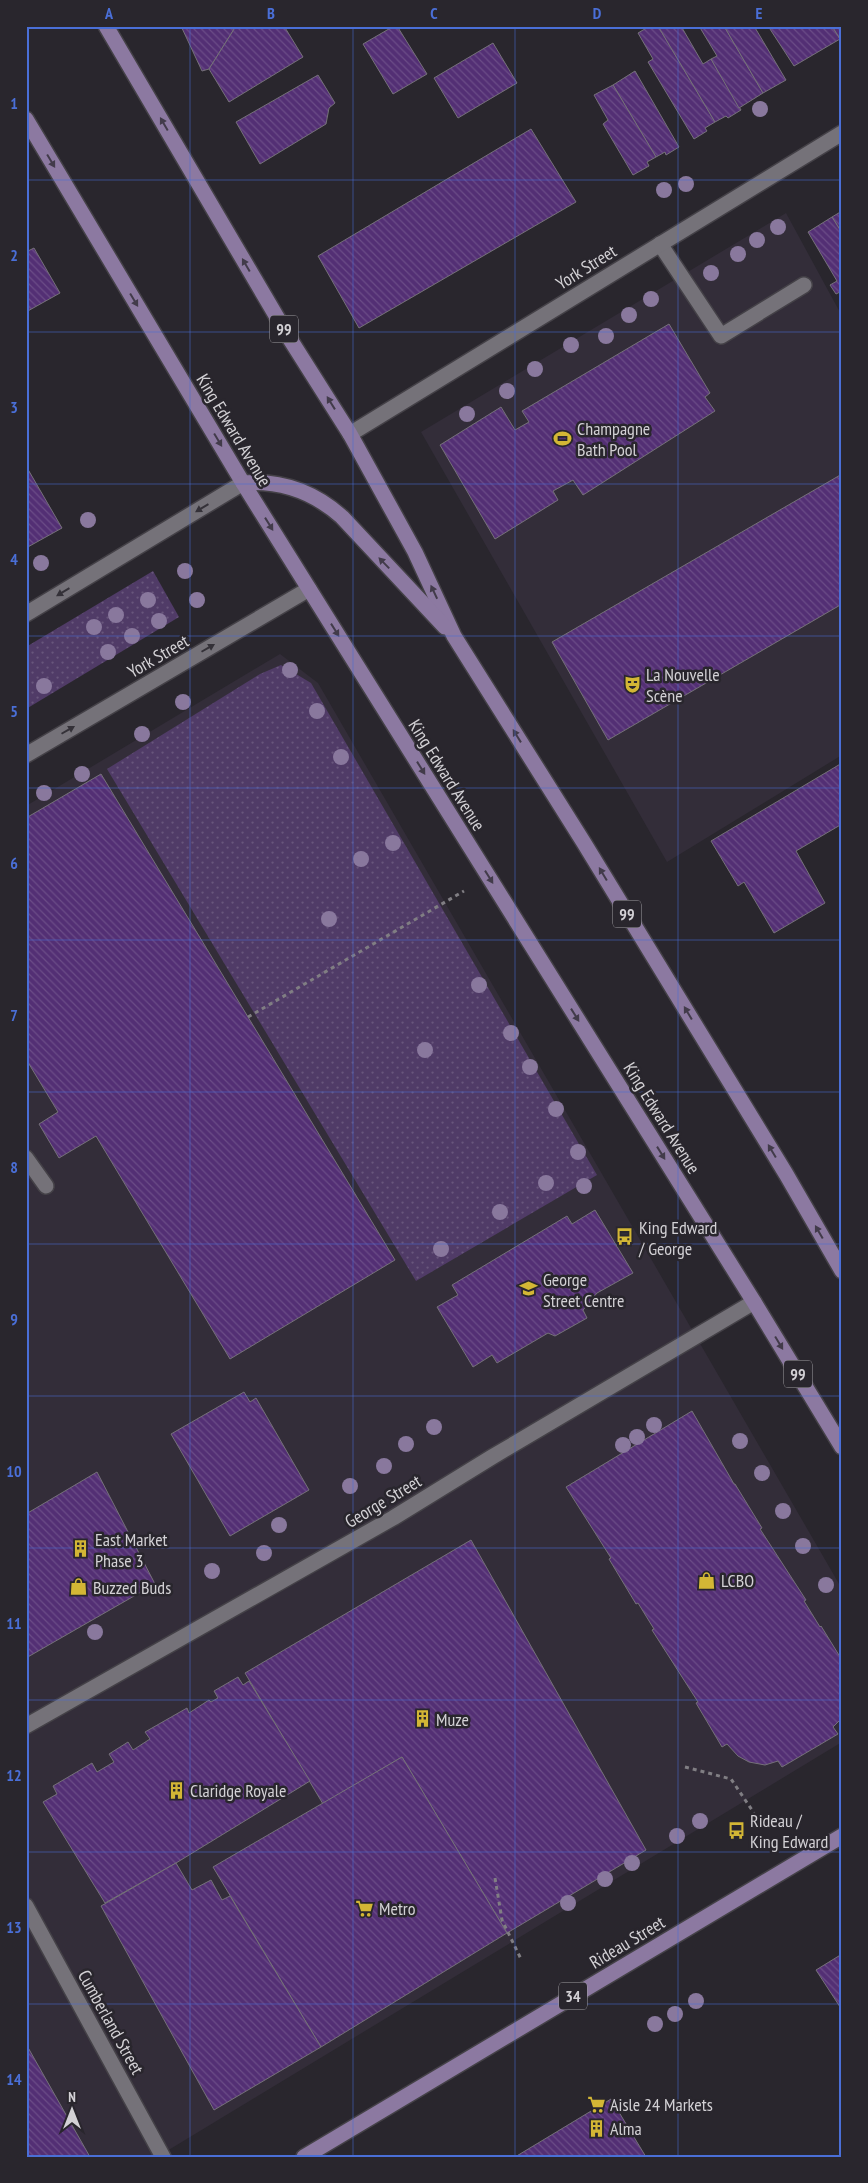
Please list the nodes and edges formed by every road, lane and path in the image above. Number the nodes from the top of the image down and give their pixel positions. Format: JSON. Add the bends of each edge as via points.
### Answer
{"nodes":[{"id":1,"x":106,"y":26,"type":"edge"},
{"id":2,"x":26,"y":119,"type":"edge"},
{"id":3,"x":842,"y":133,"type":"edge"},
{"id":4,"x":660,"y":244,"type":"junction"},
{"id":5,"x":804,"y":285,"type":"dead end"},
{"id":6,"x":350,"y":434,"type":"junction"},
{"id":7,"x":243,"y":482,"type":"junction"},
{"id":8,"x":309,"y":589,"type":"junction"},
{"id":9,"x":26,"y":614,"type":"edge"},
{"id":10,"x":454,"y":636,"type":"junction"},
{"id":11,"x":26,"y":755,"type":"edge"},
{"id":12,"x":488,"y":875,"type":"junction"},
{"id":13,"x":248,"y":1017,"type":"dead end"},
{"id":14,"x":26,"y":1158,"type":"edge"},
{"id":15,"x":46,"y":1186,"type":"dead end"},
{"id":16,"x":842,"y":1271,"type":"edge"},
{"id":17,"x":754,"y":1302,"type":"junction"},
{"id":18,"x":842,"y":1446,"type":"edge"},
{"id":19,"x":26,"y":1726,"type":"edge"},
{"id":20,"x":685,"y":1767,"type":"dead end"},
{"id":21,"x":754,"y":1813,"type":"dead end"},
{"id":22,"x":842,"y":1836,"type":"edge"},
{"id":23,"x":495,"y":1878,"type":"dead end"},
{"id":24,"x":26,"y":1906,"type":"edge"},
{"id":25,"x":521,"y":1960,"type":"dead end"},
{"id":26,"x":163,"y":2157,"type":"edge"},
{"id":27,"x":304,"y":2157,"type":"edge"}],
"edges":[{"from":6,"to":1,"type":"main road","number":"99","one_way":true,"via":[[283,327]]},
{"from":2,"to":7,"type":"main road","name":"King Edward Avenue","number":"99","one_way":true},
{"from":3,"to":4,"type":"street","name":"York Street"},
{"from":4,"to":5,"type":"street","via":[[721,336]]},
{"from":4,"to":6,"type":"street","name":"York Street"},
{"from":10,"to":6,"type":"main road","number":"99","one_way":true,"via":[[415,552]]},
{"from":7,"to":8,"type":"main road","name":"King Edward Avenue","number":"99","one_way":true},
{"from":7,"to":9,"type":"street","one_way":true},
{"from":10,"to":7,"type":"main road","one_way":true,"via":[[325,502],[286,485]]},
{"from":11,"to":8,"type":"street","name":"York Street","one_way":true},
{"from":8,"to":12,"type":"main road","name":"King Edward Avenue","number":"99","one_way":true},
{"from":16,"to":10,"type":"main road","number":"99","one_way":true,"via":[[584,843]]},
{"from":12,"to":13,"type":"path"},
{"from":12,"to":17,"type":"main road","name":"King Edward Avenue","number":"99","one_way":true},
{"from":14,"to":15,"type":"street"},
{"from":17,"to":18,"type":"main road","name":"King Edward Avenue","number":"99","one_way":true},
{"from":17,"to":19,"type":"street","name":"George Street","via":[[393,1518]]},
{"from":20,"to":21,"type":"path","via":[[731,1779]]},
{"from":22,"to":27,"type":"main road","name":"Rideau Street","number":"34"},
{"from":23,"to":25,"type":"path","via":[[502,1920]]},
{"from":24,"to":26,"type":"street","name":"Cumberland Street"}]}
